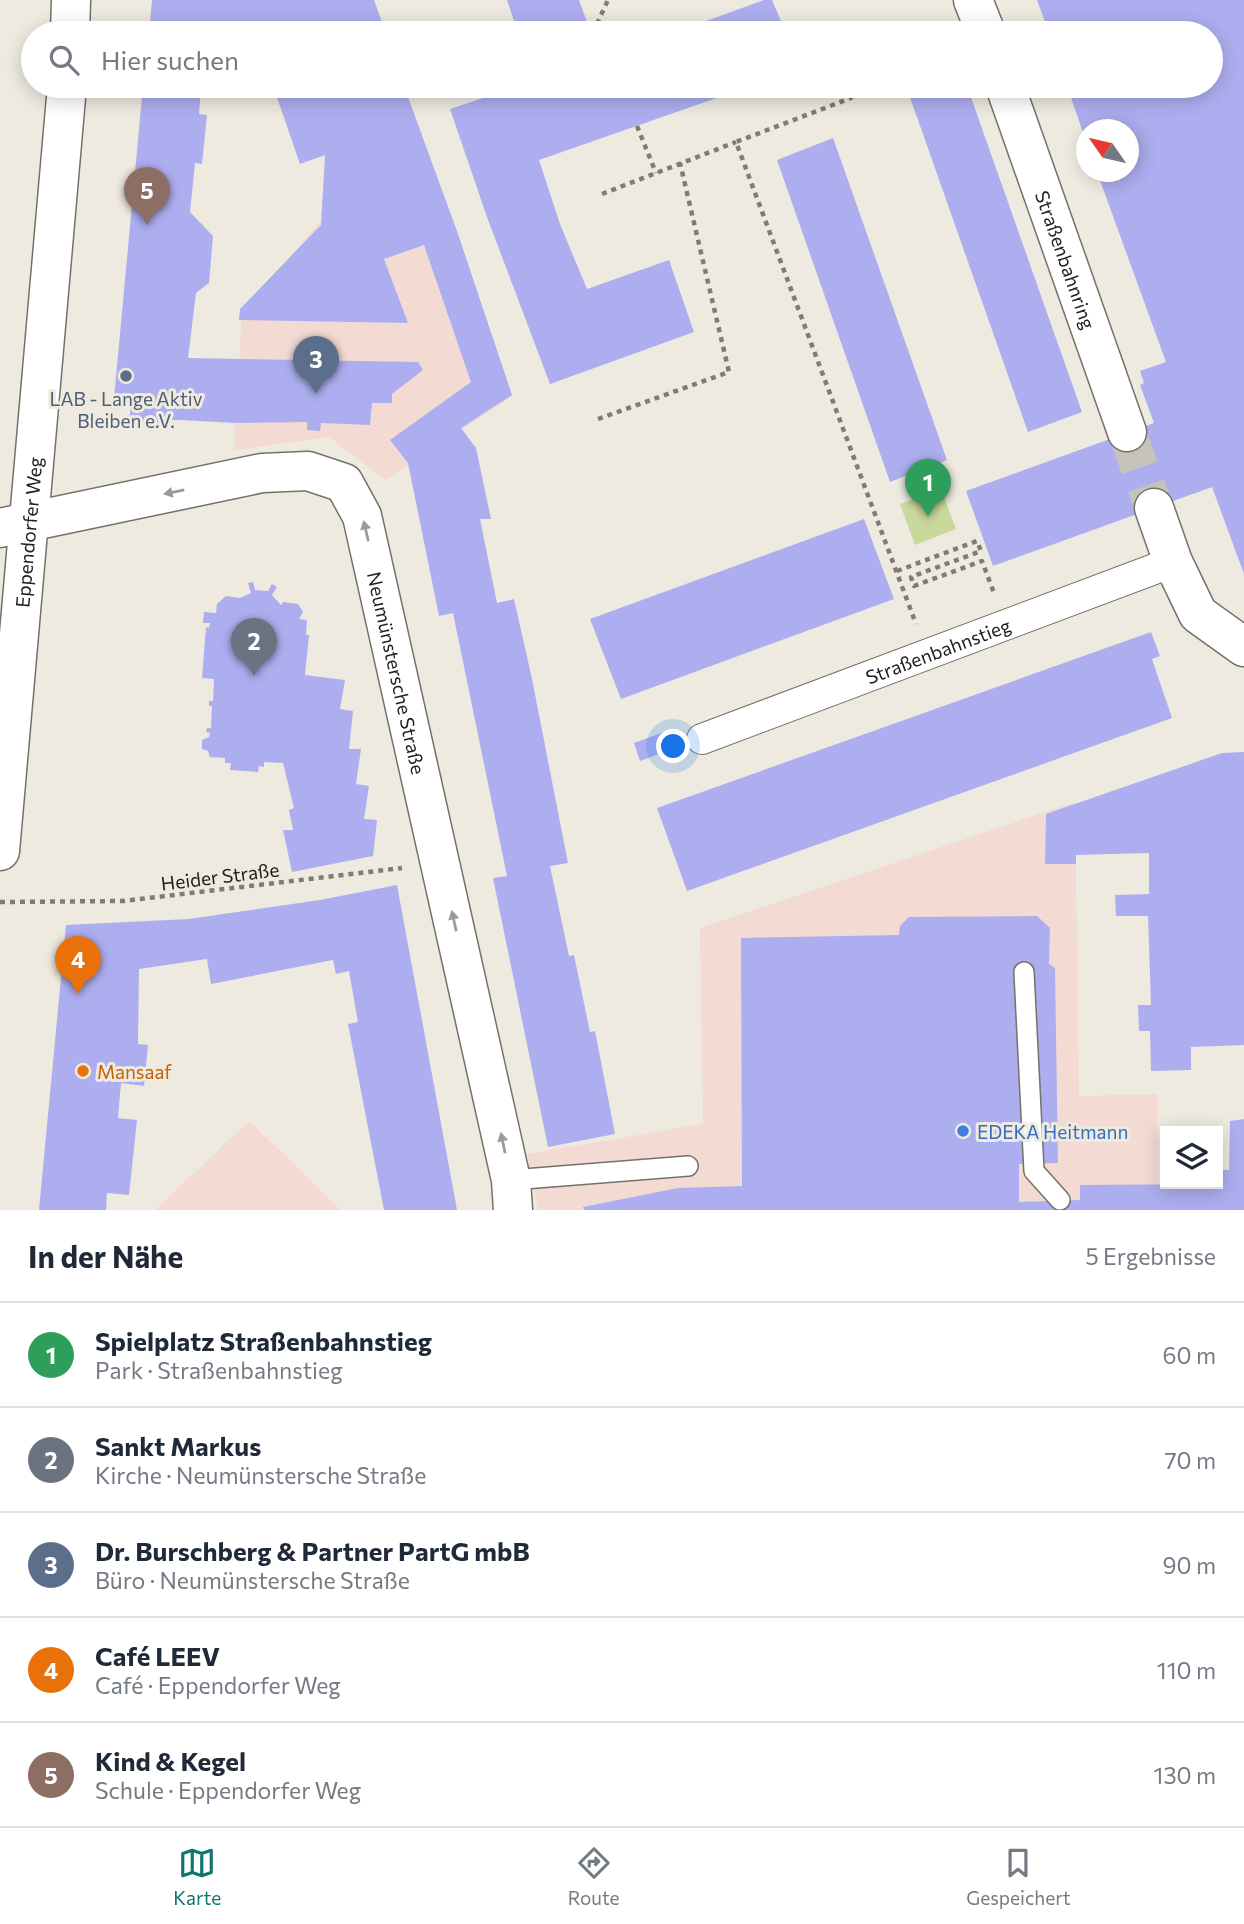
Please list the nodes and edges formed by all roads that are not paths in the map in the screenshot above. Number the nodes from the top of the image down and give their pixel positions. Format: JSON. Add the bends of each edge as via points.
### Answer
{"nodes":[{"id":1,"x":71,"y":0,"type":"edge"},
{"id":2,"x":973,"y":0,"type":"edge"},
{"id":3,"x":70,"y":21,"type":"edge"},
{"id":4,"x":981,"y":21,"type":"edge"},
{"id":5,"x":66,"y":98,"type":"edge"},
{"id":6,"x":1009,"y":98,"type":"edge"},
{"id":7,"x":1127,"y":432,"type":"tunnel mouth"},
{"id":8,"x":1154,"y":508,"type":"tunnel mouth"},
{"id":9,"x":15,"y":526,"type":"edge"},
{"id":10,"x":1173,"y":562,"type":"junction"},
{"id":11,"x":1244,"y":647,"type":"edge"},
{"id":12,"x":702,"y":739,"type":"dead end"},
{"id":13,"x":0,"y":851,"type":"edge"},
{"id":14,"x":1024,"y":972,"type":"dead end"},
{"id":15,"x":688,"y":1166,"type":"dead end"},
{"id":16,"x":512,"y":1195,"type":"edge"},
{"id":17,"x":1060,"y":1200,"type":"dead end"}],
"edges":[{"from":1,"to":3,"type":"street"},
{"from":2,"to":4,"type":"street"},
{"from":5,"to":9,"type":"street","name":"Eppendorfer Weg"},
{"from":6,"to":7,"type":"street","name":"Straßenbahnring"},
{"from":8,"to":10,"type":"street"},
{"from":9,"to":13,"type":"street","name":"Eppendorfer Weg"},
{"from":16,"to":9,"type":"street","name":"Neumünstersche Straße","one_way":true,"via":[[362,516],[344,483],[308,471],[262,473]]},
{"from":10,"to":11,"type":"street","via":[[1198,614]]},
{"from":10,"to":12,"type":"street","name":"Straßenbahnstieg"},
{"from":14,"to":17,"type":"lane","via":[[1034,1171]]},
{"from":15,"to":16,"type":"lane"}]}
